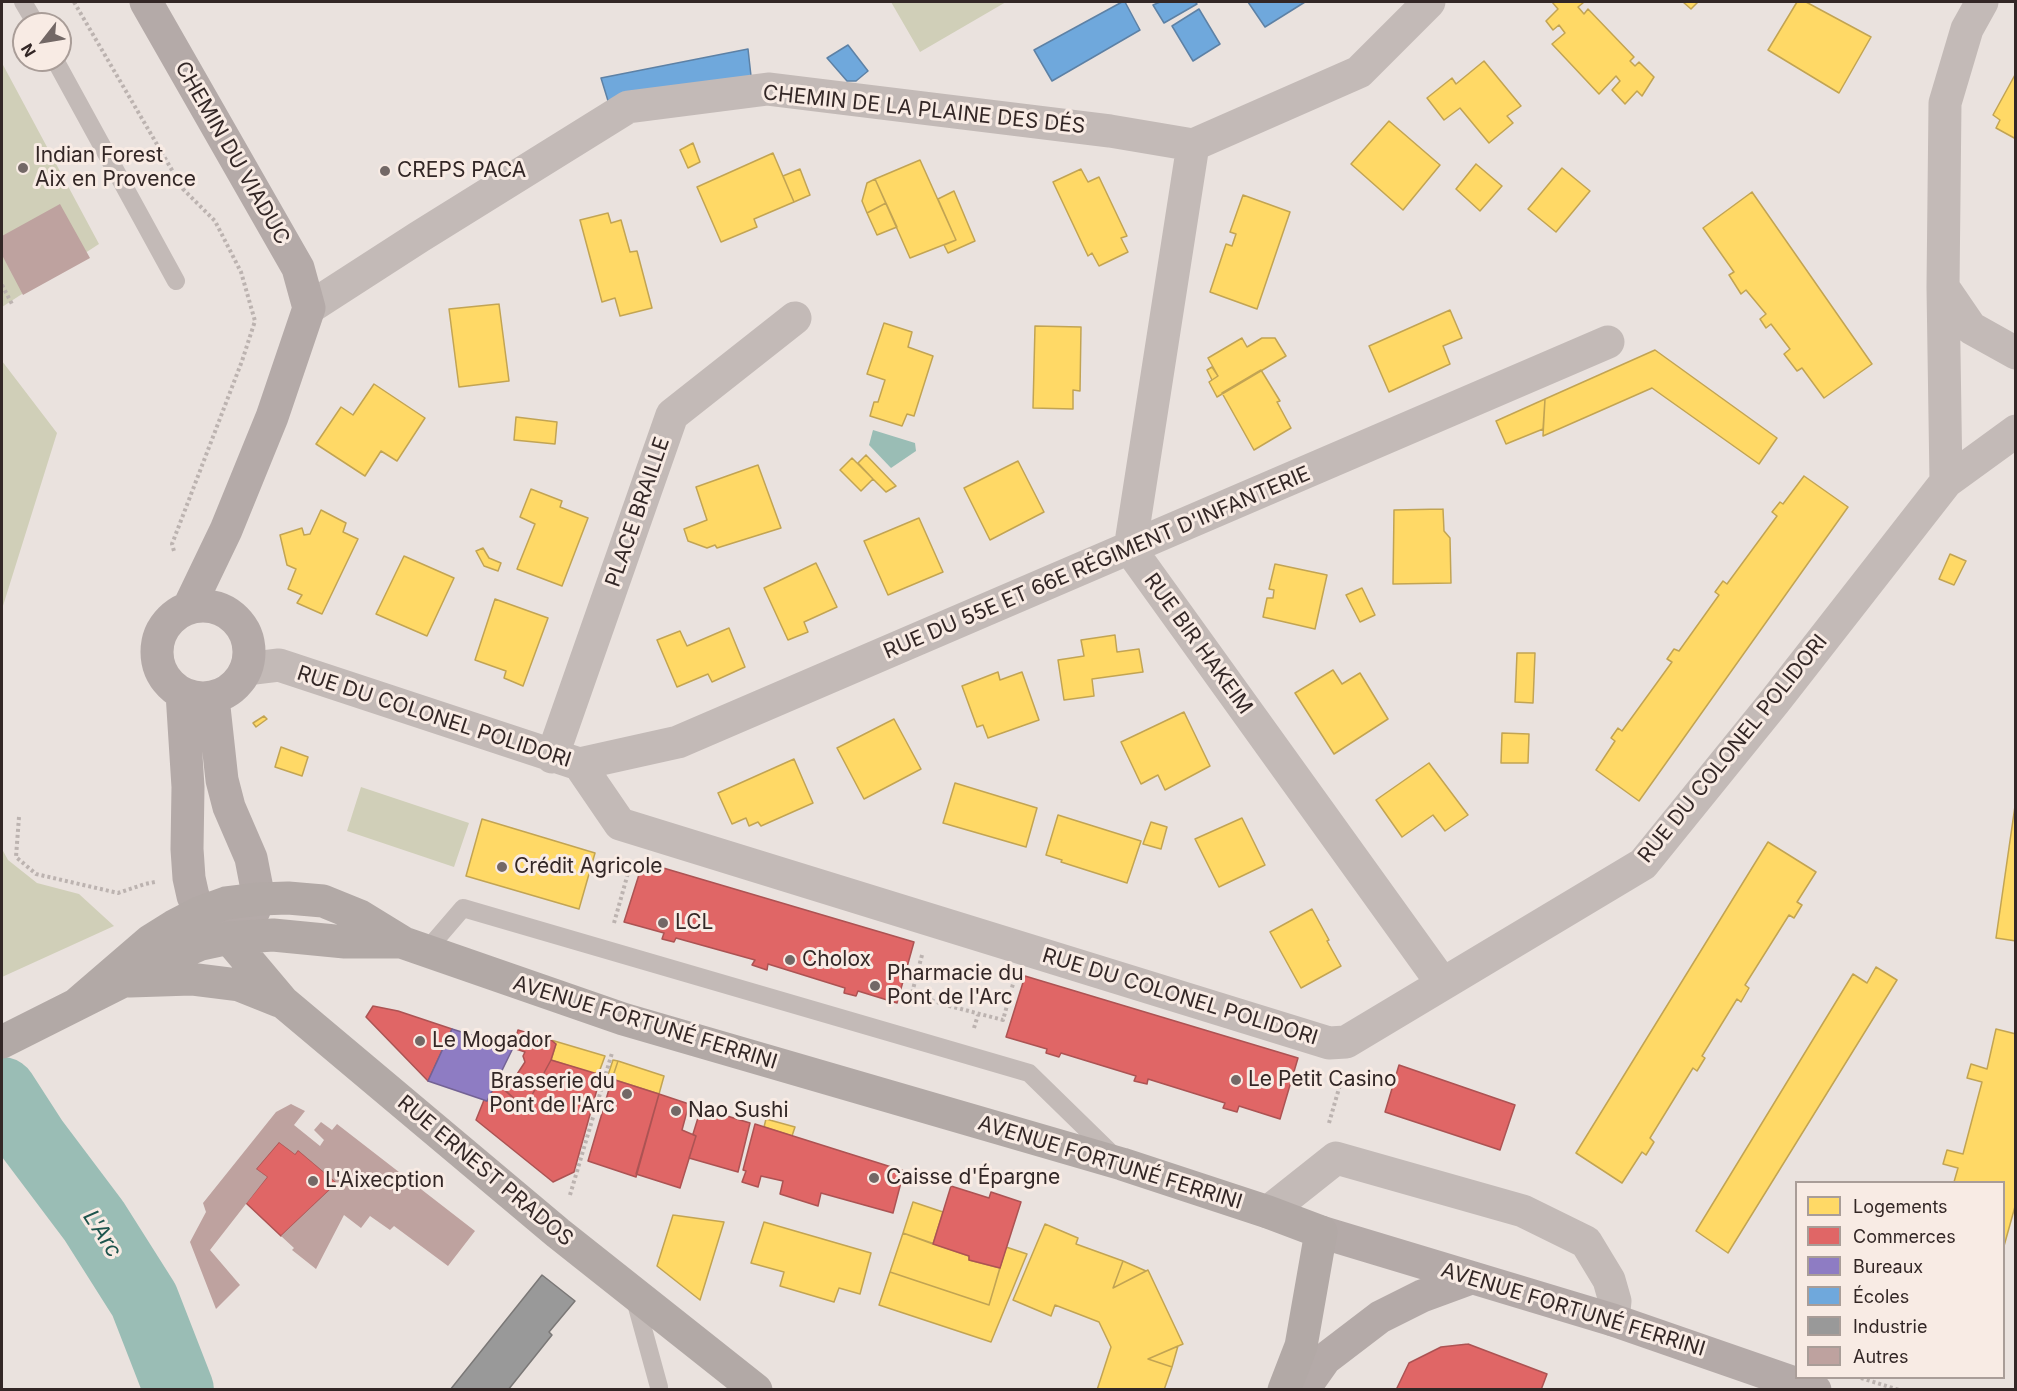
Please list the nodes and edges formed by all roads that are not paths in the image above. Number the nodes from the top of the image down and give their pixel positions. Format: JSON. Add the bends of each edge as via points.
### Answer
{"nodes":[{"id":1,"x":146,"y":2,"type":"edge"},
{"id":2,"x":1429,"y":2,"type":"edge"},
{"id":3,"x":1982,"y":2,"type":"edge"},
{"id":4,"x":62,"y":72,"type":"edge"},
{"id":5,"x":1193,"y":145,"type":"junction"},
{"id":6,"x":176,"y":281,"type":"dead end"},
{"id":7,"x":1943,"y":287,"type":"junction"},
{"id":8,"x":309,"y":308,"type":"junction"},
{"id":9,"x":795,"y":318,"type":"dead end"},
{"id":10,"x":1608,"y":342,"type":"dead end"},
{"id":11,"x":2016,"y":353,"type":"edge"},
{"id":12,"x":2016,"y":431,"type":"edge"},
{"id":13,"x":1946,"y":482,"type":"junction"},
{"id":14,"x":226,"y":530,"type":"junction"},
{"id":15,"x":1130,"y":549,"type":"junction"},
{"id":16,"x":189,"y":607,"type":"junction"},
{"id":17,"x":226,"y":612,"type":"junction"},
{"id":18,"x":246,"y":669,"type":"junction"},
{"id":19,"x":198,"y":696,"type":"junction"},
{"id":20,"x":566,"y":761,"type":"junction"},
{"id":21,"x":259,"y":899,"type":"junction"},
{"id":22,"x":201,"y":912,"type":"junction"},
{"id":23,"x":229,"y":938,"type":"junction"},
{"id":24,"x":415,"y":946,"type":"junction"},
{"id":25,"x":123,"y":981,"type":"junction"},
{"id":26,"x":1442,"y":983,"type":"junction"},
{"id":27,"x":283,"y":1002,"type":"junction"},
{"id":28,"x":78,"y":1003,"type":"junction"},
{"id":29,"x":2,"y":1042,"type":"edge"},
{"id":30,"x":1122,"y":1164,"type":"junction"},
{"id":31,"x":1268,"y":1212,"type":"junction"},
{"id":32,"x":1321,"y":1232,"type":"junction"},
{"id":33,"x":1471,"y":1278,"type":"junction"},
{"id":34,"x":633,"y":1292,"type":"junction"},
{"id":35,"x":1613,"y":1320,"type":"junction"},
{"id":36,"x":1805,"y":1388,"type":"edge"},
{"id":37,"x":659,"y":1389,"type":"edge"},
{"id":38,"x":756,"y":1389,"type":"edge"},
{"id":39,"x":1284,"y":1389,"type":"edge"},
{"id":40,"x":1303,"y":1389,"type":"edge"}],
"edges":[{"from":1,"to":8,"type":"street","name":"CHEMIN DU VIADUC","via":[[298,268]]},
{"from":2,"to":5,"type":"street","via":[[1359,72]]},
{"from":3,"to":7,"type":"street","via":[[1967,29],[1945,103]]},
{"from":4,"to":6,"type":"lane"},
{"from":5,"to":8,"type":"street","name":"CHEMIN DE LA PLAINE DES DÉS","via":[[1110,131],[768,89],[628,107]]},
{"from":5,"to":15,"type":"street"},
{"from":7,"to":11,"type":"street","via":[[1971,328]]},
{"from":7,"to":13,"type":"street"},
{"from":8,"to":14,"type":"street","via":[[272,417]]},
{"from":9,"to":20,"type":"street","name":"PLACE BRAILLE","via":[[672,414]]},
{"from":10,"to":15,"type":"street","name":"RUE DU 55E ET 66E RÉGIMENT D'INFANTERIE"},
{"from":12,"to":13,"type":"street","name":"RUE DU COLONEL POLIDORI"},
{"from":13,"to":26,"type":"street","name":"RUE DU COLONEL POLIDORI","via":[[1643,864]]},
{"from":14,"to":16,"type":"street"},
{"from":14,"to":17,"type":"street"},
{"from":15,"to":20,"type":"street","name":"RUE DU 55E ET 66E RÉGIMENT D'INFANTERIE","via":[[678,742]]},
{"from":15,"to":26,"type":"street","name":"RUE BIR HAKEIM"},
{"from":16,"to":17,"type":"street","via":[[204,605]]},
{"from":16,"to":19,"type":"street","via":[[168,620],[157,640],[156,655],[169,684]]},
{"from":17,"to":18,"type":"street","via":[[242,626],[248,640]]},
{"from":18,"to":19,"type":"street","via":[[228,691]]},
{"from":18,"to":20,"type":"street","name":"RUE DU COLONEL POLIDORI","via":[[279,665]]},
{"from":19,"to":21,"type":"street","via":[[229,807],[251,858]]},
{"from":19,"to":22,"type":"street","via":[[188,787],[187,849],[189,878]]},
{"from":20,"to":26,"type":"street","name":"RUE DU COLONEL POLIDORI","via":[[620,824],[1329,1043],[1346,1042],[1365,1032]]},
{"from":21,"to":22,"type":"main road","via":[[226,903]]},
{"from":21,"to":23,"type":"street","via":[[249,922]]},
{"from":21,"to":24,"type":"main road","via":[[323,901]]},
{"from":22,"to":23,"type":"street"},
{"from":22,"to":28,"type":"main road","via":[[150,941]]},
{"from":23,"to":24,"type":"main road","via":[[273,935]]},
{"from":23,"to":25,"type":"main road","via":[[201,944]]},
{"from":23,"to":27,"type":"main road","name":"RUE ERNEST PRADOS"},
{"from":24,"to":30,"type":"main road","name":"AVENUE FORTUNÉ FERRINI","via":[[623,1019]]},
{"from":24,"to":30,"type":"lane","via":[[463,908],[1029,1072]]},
{"from":25,"to":27,"type":"main road","via":[[191,980],[239,985]]},
{"from":25,"to":28,"type":"main road"},
{"from":27,"to":34,"type":"main road","name":"RUE ERNEST PRADOS"},
{"from":28,"to":29,"type":"main road"},
{"from":30,"to":31,"type":"main road","name":"AVENUE FORTUNÉ FERRINI"},
{"from":31,"to":32,"type":"main road","name":"AVENUE FORTUNÉ FERRINI"},
{"from":31,"to":35,"type":"street","via":[[1336,1158],[1523,1210],[1586,1242],[1609,1280],[1615,1301]]},
{"from":32,"to":33,"type":"street","name":"AVENUE FORTUNÉ FERRINI"},
{"from":32,"to":39,"type":"main road","via":[[1301,1346]]},
{"from":33,"to":35,"type":"street","name":"AVENUE FORTUNÉ FERRINI"},
{"from":33,"to":40,"type":"street","via":[[1380,1317],[1326,1359]]},
{"from":34,"to":37,"type":"lane"},
{"from":34,"to":38,"type":"main road","name":"RUE ERNEST PRADOS"},
{"from":35,"to":36,"type":"street","name":"AVENUE FORTUNÉ FERRINI"}]}
